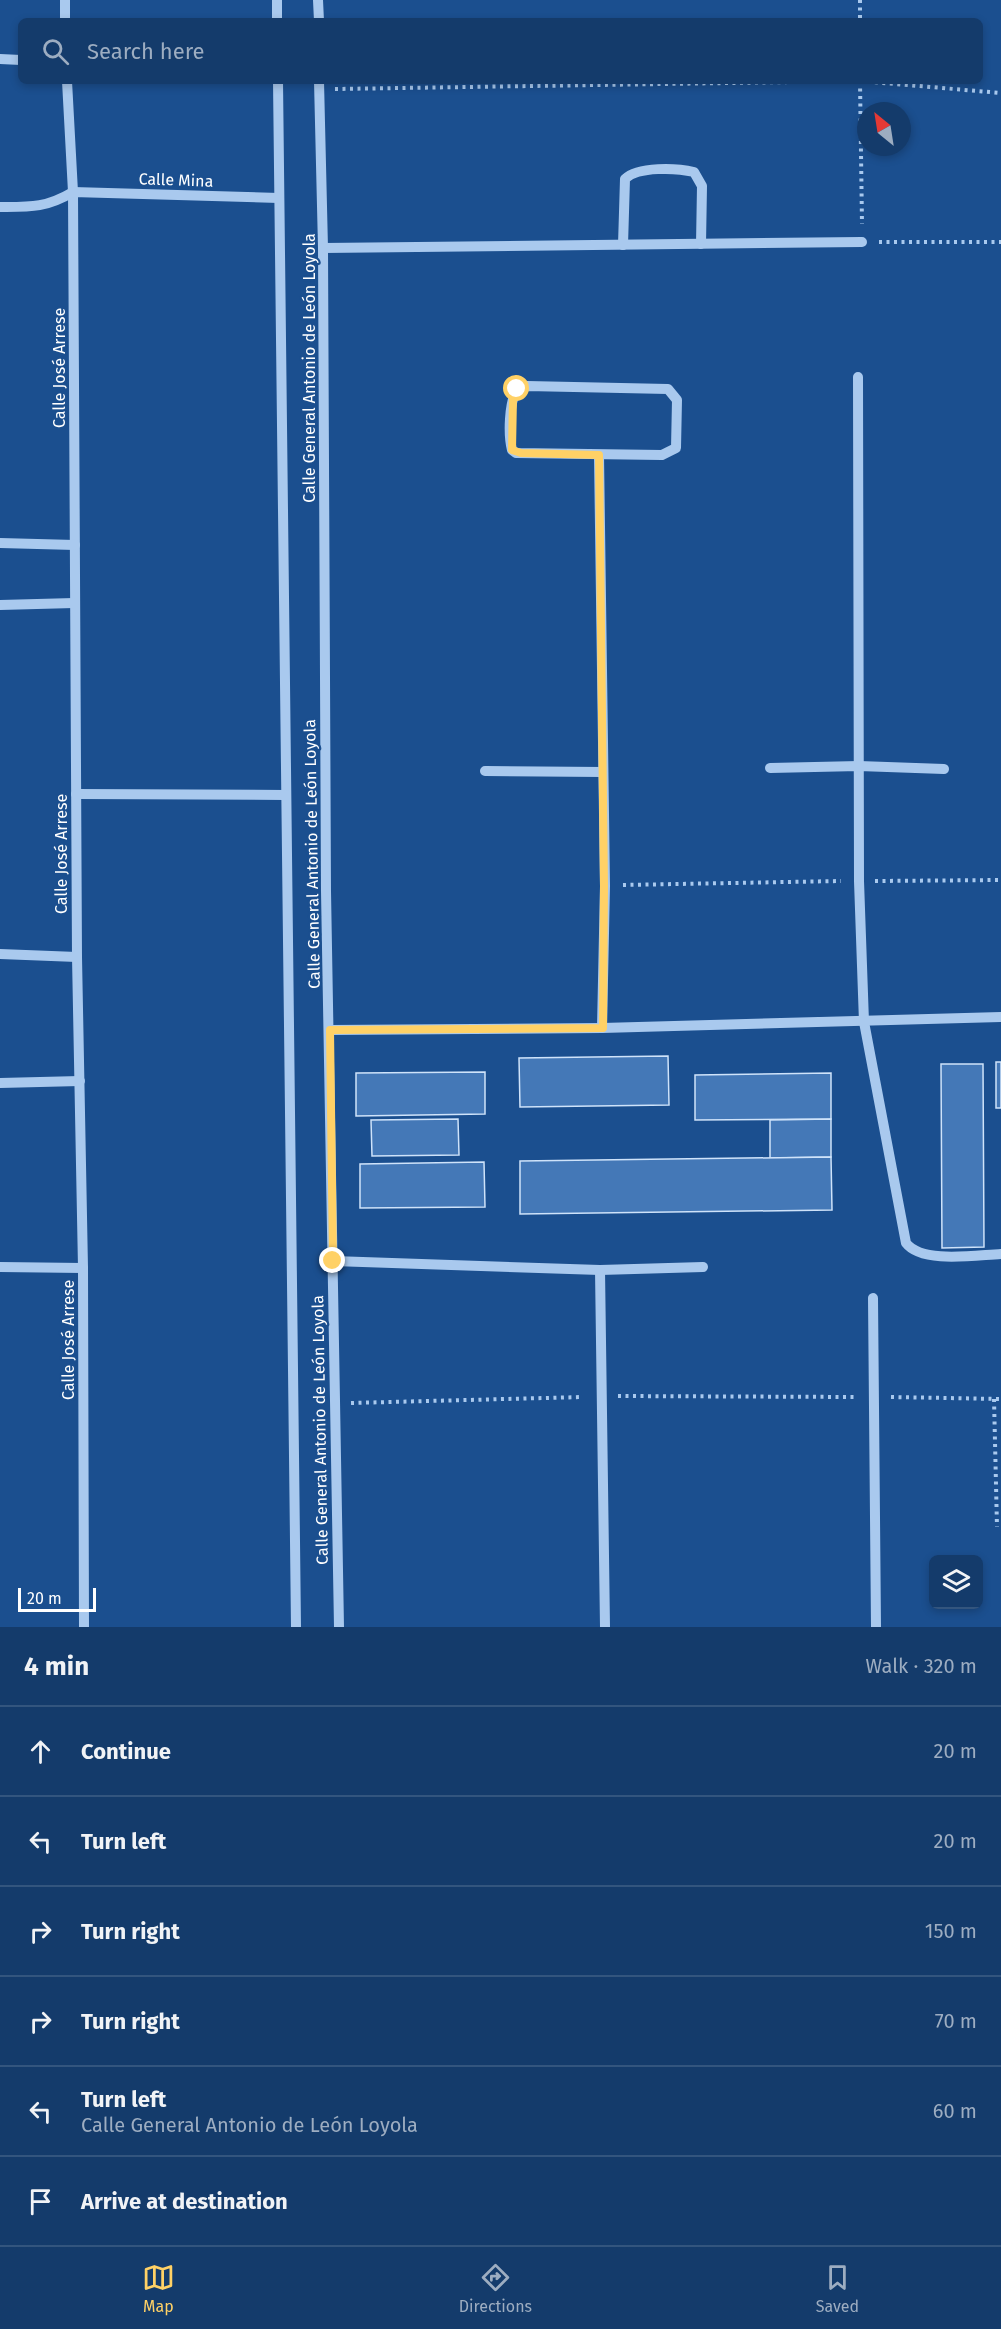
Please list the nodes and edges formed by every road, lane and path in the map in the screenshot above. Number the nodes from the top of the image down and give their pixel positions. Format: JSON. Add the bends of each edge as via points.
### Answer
{"nodes":[{"id":1,"x":65,"y":0,"type":"edge"},
{"id":2,"x":277,"y":0,"type":"edge"},
{"id":3,"x":318,"y":0,"type":"edge"},
{"id":4,"x":860,"y":0,"type":"edge"},
{"id":5,"x":65,"y":18,"type":"edge"},
{"id":6,"x":277,"y":18,"type":"edge"},
{"id":7,"x":319,"y":18,"type":"edge"},
{"id":8,"x":860,"y":18,"type":"edge"},
{"id":9,"x":0,"y":59,"type":"edge"},
{"id":10,"x":18,"y":60,"type":"edge"},
{"id":11,"x":67,"y":84,"type":"edge"},
{"id":12,"x":278,"y":84,"type":"edge"},
{"id":13,"x":454,"y":84,"type":"edge"},
{"id":14,"x":860,"y":84,"type":"edge"},
{"id":15,"x":895,"y":84,"type":"edge"},
{"id":16,"x":319,"y":85,"type":"edge"},
{"id":17,"x":1001,"y":93,"type":"edge"},
{"id":18,"x":73,"y":192,"type":"junction"},
{"id":19,"x":279,"y":198,"type":"junction"},
{"id":20,"x":0,"y":207,"type":"edge"},
{"id":21,"x":862,"y":242,"type":"junction"},
{"id":22,"x":701,"y":243,"type":"junction"},
{"id":23,"x":1001,"y":243,"type":"edge"},
{"id":24,"x":623,"y":245,"type":"junction"},
{"id":25,"x":323,"y":248,"type":"junction"},
{"id":26,"x":858,"y":377,"type":"dead end"},
{"id":27,"x":599,"y":455,"type":"junction"},
{"id":28,"x":0,"y":543,"type":"edge"},
{"id":29,"x":75,"y":545,"type":"junction"},
{"id":30,"x":74,"y":603,"type":"junction"},
{"id":31,"x":0,"y":605,"type":"edge"},
{"id":32,"x":859,"y":766,"type":"junction"},
{"id":33,"x":770,"y":768,"type":"dead end"},
{"id":34,"x":944,"y":769,"type":"dead end"},
{"id":35,"x":485,"y":771,"type":"dead end"},
{"id":36,"x":603,"y":772,"type":"junction"},
{"id":37,"x":76,"y":794,"type":"junction"},
{"id":38,"x":286,"y":795,"type":"junction"},
{"id":39,"x":1001,"y":880,"type":"edge"},
{"id":40,"x":859,"y":881,"type":"junction"},
{"id":41,"x":604,"y":886,"type":"junction"},
{"id":42,"x":0,"y":954,"type":"edge"},
{"id":43,"x":77,"y":957,"type":"junction"},
{"id":44,"x":1001,"y":1017,"type":"edge"},
{"id":45,"x":864,"y":1022,"type":"junction"},
{"id":46,"x":603,"y":1028,"type":"junction"},
{"id":47,"x":330,"y":1030,"type":"junction"},
{"id":48,"x":81,"y":1081,"type":"junction"},
{"id":49,"x":0,"y":1083,"type":"edge"},
{"id":50,"x":1001,"y":1254,"type":"edge"},
{"id":51,"x":333,"y":1261,"type":"junction"},
{"id":52,"x":0,"y":1267,"type":"edge"},
{"id":53,"x":703,"y":1267,"type":"dead end"},
{"id":54,"x":83,"y":1268,"type":"junction"},
{"id":55,"x":600,"y":1270,"type":"junction"},
{"id":56,"x":873,"y":1298,"type":"dead end"},
{"id":57,"x":602,"y":1396,"type":"junction"},
{"id":58,"x":874,"y":1397,"type":"junction"},
{"id":59,"x":994,"y":1399,"type":"junction"},
{"id":60,"x":1001,"y":1399,"type":"edge"},
{"id":61,"x":336,"y":1404,"type":"junction"},
{"id":62,"x":997,"y":1527,"type":"dead end"},
{"id":63,"x":84,"y":1627,"type":"edge"},
{"id":64,"x":296,"y":1627,"type":"edge"},
{"id":65,"x":339,"y":1627,"type":"edge"},
{"id":66,"x":605,"y":1627,"type":"edge"},
{"id":67,"x":876,"y":1627,"type":"edge"}],
"edges":[{"from":1,"to":5,"type":"street"},
{"from":2,"to":6,"type":"street"},
{"from":3,"to":7,"type":"street"},
{"from":4,"to":8,"type":"path"},
{"from":9,"to":10,"type":"street"},
{"from":11,"to":18,"type":"street","name":"Calle José Arrese"},
{"from":12,"to":19,"type":"street","name":"Calle General Antonio de León Loyola"},
{"from":13,"to":16,"type":"path"},
{"from":14,"to":21,"type":"path"},
{"from":15,"to":17,"type":"path"},
{"from":16,"to":25,"type":"street","name":"Calle General Antonio de León Loyola"},
{"from":18,"to":19,"type":"street","name":"Calle Mina"},
{"from":18,"to":20,"type":"street","via":[[40,207]]},
{"from":18,"to":29,"type":"street","name":"Calle José Arrese"},
{"from":19,"to":38,"type":"street","name":"Calle General Antonio de León Loyola"},
{"from":21,"to":22,"type":"street"},
{"from":21,"to":23,"type":"path"},
{"from":22,"to":24,"type":"street"},
{"from":22,"to":24,"type":"street","via":[[700,178],[694,172],[639,171],[625,179]]},
{"from":24,"to":25,"type":"street"},
{"from":25,"to":47,"type":"street","name":"Calle General Antonio de León Loyola"},
{"from":26,"to":32,"type":"street"},
{"from":27,"to":27,"type":"street","via":[[512,450],[513,398],[517,389],[663,388],[673,392],[677,400],[677,442],[672,452]]},
{"from":27,"to":36,"type":"street"},
{"from":28,"to":29,"type":"street"},
{"from":29,"to":30,"type":"street","name":"Calle José Arrese"},
{"from":30,"to":31,"type":"street"},
{"from":30,"to":37,"type":"street","name":"Calle José Arrese"},
{"from":32,"to":33,"type":"street"},
{"from":32,"to":34,"type":"street"},
{"from":32,"to":40,"type":"street"},
{"from":35,"to":36,"type":"street"},
{"from":36,"to":41,"type":"street"},
{"from":37,"to":38,"type":"street"},
{"from":37,"to":43,"type":"street","name":"Calle José Arrese"},
{"from":38,"to":64,"type":"street","name":"Calle General Antonio de León Loyola"},
{"from":39,"to":40,"type":"path"},
{"from":40,"to":41,"type":"path"},
{"from":40,"to":45,"type":"street"},
{"from":41,"to":46,"type":"street"},
{"from":42,"to":43,"type":"street"},
{"from":43,"to":48,"type":"street","name":"Calle José Arrese"},
{"from":44,"to":45,"type":"street"},
{"from":45,"to":46,"type":"street"},
{"from":45,"to":50,"type":"street","via":[[906,1243],[912,1251],[928,1256]]},
{"from":46,"to":47,"type":"street"},
{"from":47,"to":51,"type":"street","name":"Calle General Antonio de León Loyola"},
{"from":48,"to":49,"type":"street"},
{"from":48,"to":54,"type":"street","name":"Calle José Arrese"},
{"from":51,"to":55,"type":"street"},
{"from":51,"to":61,"type":"street","name":"Calle General Antonio de León Loyola"},
{"from":52,"to":54,"type":"street"},
{"from":53,"to":55,"type":"street"},
{"from":54,"to":63,"type":"street","name":"Calle José Arrese"},
{"from":55,"to":57,"type":"street"},
{"from":56,"to":58,"type":"street"},
{"from":57,"to":58,"type":"path"},
{"from":57,"to":61,"type":"path"},
{"from":57,"to":66,"type":"street"},
{"from":58,"to":59,"type":"path"},
{"from":58,"to":67,"type":"street"},
{"from":59,"to":60,"type":"path"},
{"from":59,"to":62,"type":"path"},
{"from":61,"to":65,"type":"street","name":"Calle General Antonio de León Loyola"}]}
